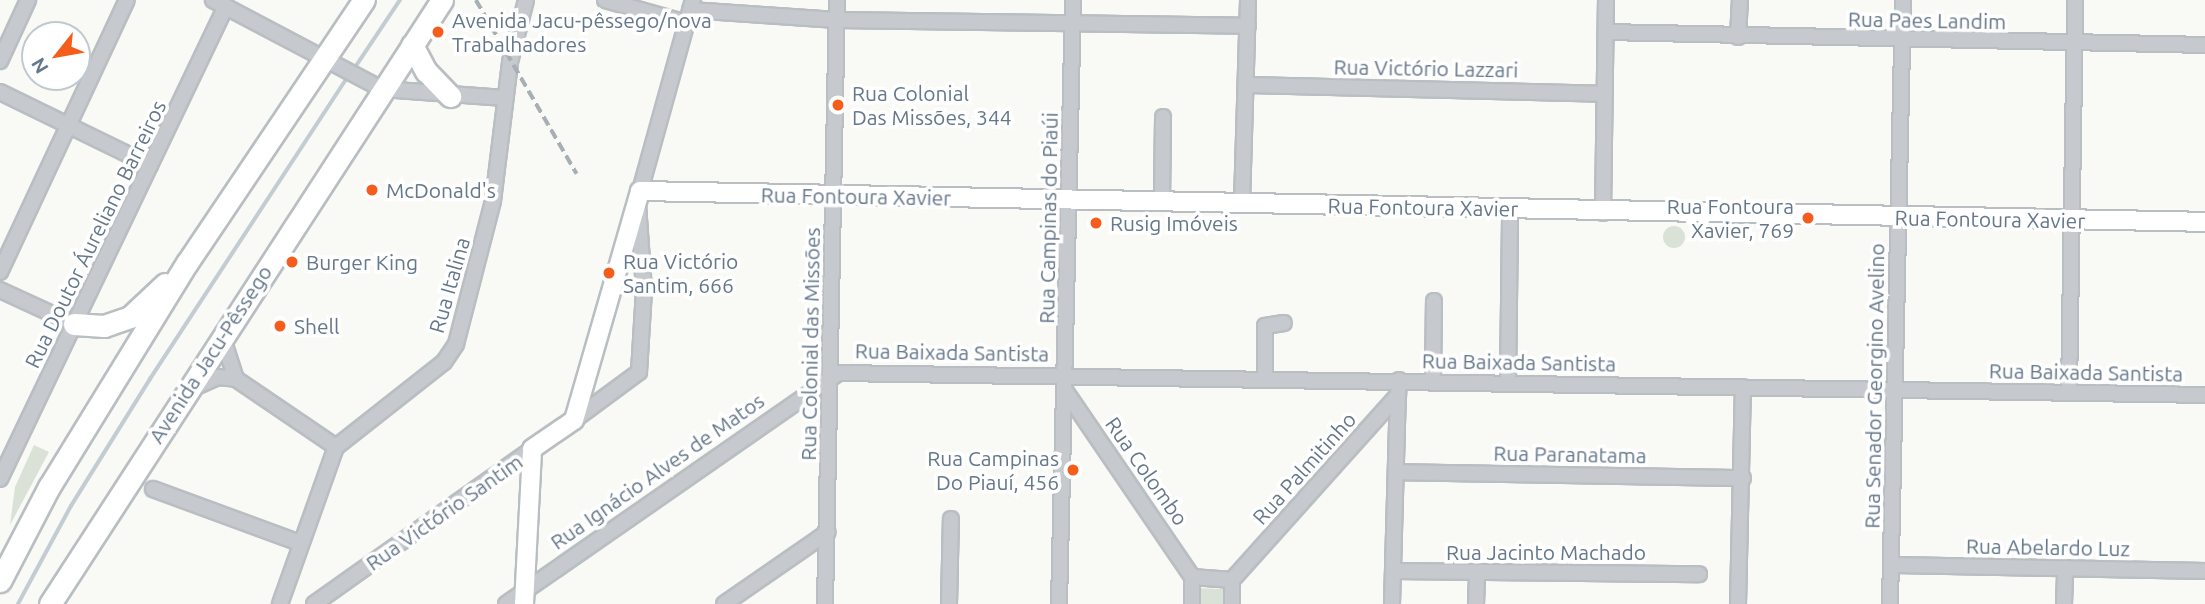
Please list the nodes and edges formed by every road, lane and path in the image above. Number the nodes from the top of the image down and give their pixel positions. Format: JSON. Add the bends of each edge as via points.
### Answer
{"nodes":[{"id":1,"x":28,"y":0,"type":"edge"},
{"id":2,"x":127,"y":0,"type":"edge"},
{"id":3,"x":364,"y":0,"type":"edge"},
{"id":4,"x":442,"y":0,"type":"edge"},
{"id":5,"x":526,"y":0,"type":"edge"},
{"id":6,"x":605,"y":0,"type":"edge"},
{"id":7,"x":837,"y":0,"type":"edge"},
{"id":8,"x":1073,"y":0,"type":"edge"},
{"id":9,"x":1248,"y":0,"type":"edge"},
{"id":10,"x":1606,"y":0,"type":"edge"},
{"id":11,"x":1740,"y":0,"type":"edge"},
{"id":12,"x":1903,"y":0,"type":"edge"},
{"id":13,"x":2075,"y":0,"type":"edge"},
{"id":14,"x":219,"y":3,"type":"edge"},
{"id":15,"x":690,"y":11,"type":"edge"},
{"id":16,"x":837,"y":20,"type":"junction"},
{"id":17,"x":1072,"y":24,"type":"junction"},
{"id":18,"x":1248,"y":26,"type":"junction"},
{"id":19,"x":1606,"y":32,"type":"junction"},
{"id":20,"x":1738,"y":37,"type":"junction"},
{"id":21,"x":1902,"y":42,"type":"junction"},
{"id":22,"x":2074,"y":44,"type":"junction"},
{"id":23,"x":2205,"y":45,"type":"edge"},
{"id":24,"x":412,"y":46,"type":"junction"},
{"id":25,"x":333,"y":60,"type":"junction"},
{"id":26,"x":0,"y":61,"type":"edge"},
{"id":27,"x":1246,"y":85,"type":"junction"},
{"id":28,"x":377,"y":86,"type":"junction"},
{"id":29,"x":0,"y":92,"type":"edge"},
{"id":30,"x":1605,"y":94,"type":"junction"},
{"id":31,"x":450,"y":96,"type":"junction"},
{"id":32,"x":505,"y":98,"type":"junction"},
{"id":33,"x":1163,"y":117,"type":"dead end"},
{"id":34,"x":70,"y":126,"type":"junction"},
{"id":35,"x":150,"y":165,"type":"junction"},
{"id":36,"x":639,"y":197,"type":"junction"},
{"id":37,"x":834,"y":197,"type":"junction"},
{"id":38,"x":1069,"y":198,"type":"junction"},
{"id":39,"x":1162,"y":201,"type":"junction"},
{"id":40,"x":1242,"y":203,"type":"junction"},
{"id":41,"x":1510,"y":209,"type":"junction"},
{"id":42,"x":1603,"y":213,"type":"junction"},
{"id":43,"x":1898,"y":217,"type":"junction"},
{"id":44,"x":2072,"y":221,"type":"junction"},
{"id":45,"x":2205,"y":222,"type":"edge"},
{"id":46,"x":187,"y":262,"type":"junction"},
{"id":47,"x":0,"y":272,"type":"edge"},
{"id":48,"x":0,"y":290,"type":"edge"},
{"id":49,"x":1434,"y":301,"type":"dead end"},
{"id":50,"x":1284,"y":323,"type":"dead end"},
{"id":51,"x":74,"y":324,"type":"junction"},
{"id":52,"x":222,"y":336,"type":"junction"},
{"id":53,"x":832,"y":374,"type":"junction"},
{"id":54,"x":1065,"y":374,"type":"junction"},
{"id":55,"x":1265,"y":378,"type":"junction"},
{"id":56,"x":236,"y":379,"type":"junction"},
{"id":57,"x":1399,"y":380,"type":"junction"},
{"id":58,"x":1433,"y":381,"type":"junction"},
{"id":59,"x":1508,"y":383,"type":"junction"},
{"id":60,"x":1743,"y":387,"type":"junction"},
{"id":61,"x":1895,"y":389,"type":"junction"},
{"id":62,"x":186,"y":392,"type":"junction"},
{"id":63,"x":1066,"y":392,"type":"junction"},
{"id":64,"x":2070,"y":392,"type":"junction"},
{"id":65,"x":1398,"y":395,"type":"junction"},
{"id":66,"x":2205,"y":395,"type":"edge"},
{"id":67,"x":574,"y":420,"type":"junction"},
{"id":68,"x":336,"y":447,"type":"junction"},
{"id":69,"x":532,"y":449,"type":"junction"},
{"id":70,"x":1396,"y":472,"type":"junction"},
{"id":71,"x":1742,"y":478,"type":"junction"},
{"id":72,"x":0,"y":479,"type":"edge"},
{"id":73,"x":153,"y":489,"type":"dead end"},
{"id":74,"x":951,"y":519,"type":"dead end"},
{"id":75,"x":828,"y":532,"type":"junction"},
{"id":76,"x":88,"y":541,"type":"junction"},
{"id":77,"x":300,"y":543,"type":"junction"},
{"id":78,"x":1891,"y":565,"type":"junction"},
{"id":79,"x":2065,"y":568,"type":"junction"},
{"id":80,"x":1393,"y":571,"type":"junction"},
{"id":81,"x":2205,"y":571,"type":"edge"},
{"id":82,"x":1477,"y":572,"type":"junction"},
{"id":83,"x":1699,"y":574,"type":"dead end"},
{"id":84,"x":1192,"y":577,"type":"junction"},
{"id":85,"x":1232,"y":580,"type":"junction"},
{"id":86,"x":0,"y":581,"type":"edge"},
{"id":87,"x":524,"y":598,"type":"edge"},
{"id":88,"x":50,"y":604,"type":"edge"},
{"id":89,"x":64,"y":604,"type":"edge"},
{"id":90,"x":280,"y":604,"type":"edge"},
{"id":91,"x":314,"y":604,"type":"edge"},
{"id":92,"x":506,"y":604,"type":"edge"},
{"id":93,"x":724,"y":604,"type":"edge"},
{"id":94,"x":825,"y":604,"type":"edge"},
{"id":95,"x":949,"y":604,"type":"edge"},
{"id":96,"x":1059,"y":604,"type":"edge"},
{"id":97,"x":1192,"y":604,"type":"edge"},
{"id":98,"x":1232,"y":604,"type":"edge"},
{"id":99,"x":1392,"y":604,"type":"edge"},
{"id":100,"x":1476,"y":604,"type":"edge"},
{"id":101,"x":1738,"y":604,"type":"edge"},
{"id":102,"x":1891,"y":604,"type":"edge"},
{"id":103,"x":2064,"y":604,"type":"edge"}],
"edges":[{"from":1,"to":26,"type":"street"},
{"from":2,"to":34,"type":"street"},
{"from":3,"to":25,"type":"highway"},
{"from":4,"to":24,"type":"highway","name":"Avenida Jacu-Pêssego"},
{"from":5,"to":32,"type":"street","name":"Rua Italina"},
{"from":6,"to":15,"type":"street"},
{"from":7,"to":16,"type":"street","name":"Rua Colonial das Missões"},
{"from":8,"to":17,"type":"street","name":"Rua Campinas do Piaúi"},
{"from":9,"to":18,"type":"street"},
{"from":10,"to":19,"type":"street"},
{"from":11,"to":20,"type":"street"},
{"from":12,"to":21,"type":"street","name":"Rua Senador Georgino Avelino"},
{"from":13,"to":22,"type":"street"},
{"from":14,"to":25,"type":"street"},
{"from":14,"to":35,"type":"street","name":"Rua Doutor Áureliano Barreiros"},
{"from":15,"to":16,"type":"street"},
{"from":15,"to":36,"type":"street","name":"Rua Victório Santim"},
{"from":16,"to":17,"type":"street"},
{"from":16,"to":37,"type":"street","name":"Rua Colonial das Missões"},
{"from":17,"to":18,"type":"street"},
{"from":17,"to":38,"type":"street","name":"Rua Campinas do Piaúi"},
{"from":18,"to":27,"type":"street"},
{"from":19,"to":20,"type":"street","name":"Rua Paes Landim"},
{"from":19,"to":30,"type":"street"},
{"from":20,"to":21,"type":"street","name":"Rua Paes Landim"},
{"from":21,"to":22,"type":"street","name":"Rua Paes Landim"},
{"from":21,"to":43,"type":"street","name":"Rua Senador Georgino Avelino"},
{"from":22,"to":23,"type":"street","name":"Rua Paes Landim"},
{"from":22,"to":44,"type":"street"},
{"from":24,"to":28,"type":"highway","name":"Avenida Jacu-Pêssego"},
{"from":24,"to":31,"type":"highway","via":[[426,71]]},
{"from":25,"to":28,"type":"street"},
{"from":25,"to":46,"type":"highway"},
{"from":27,"to":30,"type":"street","name":"Rua Victório Lazzari"},
{"from":27,"to":40,"type":"street"},
{"from":28,"to":31,"type":"street"},
{"from":28,"to":52,"type":"highway","name":"Avenida Jacu-Pêssego"},
{"from":29,"to":34,"type":"street"},
{"from":30,"to":42,"type":"street"},
{"from":31,"to":32,"type":"street"},
{"from":32,"to":68,"type":"street","name":"Rua Italina","via":[[493,201],[451,354]]},
{"from":33,"to":39,"type":"street"},
{"from":34,"to":35,"type":"street"},
{"from":34,"to":47,"type":"street"},
{"from":35,"to":51,"type":"street","name":"Rua Doutor Áureliano Barreiros"},
{"from":36,"to":37,"type":"main road","name":"Rua Fontoura Xavier"},
{"from":36,"to":67,"type":"main road","name":"Rua Victório Santim"},
{"from":36,"to":67,"type":"street","name":"Rua Victório Santim","via":[[644,290],[639,372]]},
{"from":37,"to":38,"type":"main road","name":"Rua Fontoura Xavier"},
{"from":37,"to":53,"type":"street","name":"Rua Colonial das Missões"},
{"from":38,"to":39,"type":"main road","name":"Rua Fontoura Xavier"},
{"from":38,"to":54,"type":"street","name":"Rua Campinas do Piaúi"},
{"from":39,"to":40,"type":"main road","name":"Rua Fontoura Xavier"},
{"from":40,"to":41,"type":"main road","name":"Rua Fontoura Xavier"},
{"from":41,"to":42,"type":"main road","name":"Rua Fontoura Xavier"},
{"from":41,"to":59,"type":"street"},
{"from":42,"to":43,"type":"main road","name":"Rua Fontoura Xavier"},
{"from":43,"to":44,"type":"main road","name":"Rua Fontoura Xavier"},
{"from":43,"to":61,"type":"street","name":"Rua Senador Georgino Avelino"},
{"from":44,"to":45,"type":"main road","name":"Rua Fontoura Xavier"},
{"from":44,"to":64,"type":"street"},
{"from":46,"to":51,"type":"highway","via":[[130,317],[104,326]]},
{"from":46,"to":86,"type":"highway","via":[[49,487]]},
{"from":48,"to":51,"type":"street"},
{"from":49,"to":58,"type":"street"},
{"from":50,"to":55,"type":"street","via":[[1265,326]]},
{"from":51,"to":72,"type":"street","name":"Rua Doutor Áureliano Barreiros"},
{"from":52,"to":56,"type":"street"},
{"from":52,"to":62,"type":"highway","name":"Avenida Jacu-Pêssego"},
{"from":53,"to":54,"type":"street","name":"Rua Baixada Santista"},
{"from":53,"to":75,"type":"street","name":"Rua Colonial das Missões"},
{"from":53,"to":87,"type":"street","name":"Rua Ignácio Alves de Matos"},
{"from":54,"to":55,"type":"street","name":"Rua Baixada Santista"},
{"from":54,"to":63,"type":"street","name":"Rua Campinas do Piaúi"},
{"from":55,"to":57,"type":"street","name":"Rua Baixada Santista"},
{"from":56,"to":62,"type":"street","via":[[212,379]]},
{"from":56,"to":68,"type":"street"},
{"from":57,"to":58,"type":"street","name":"Rua Baixada Santista"},
{"from":57,"to":65,"type":"street"},
{"from":58,"to":59,"type":"street","name":"Rua Baixada Santista"},
{"from":59,"to":60,"type":"street","name":"Rua Baixada Santista"},
{"from":60,"to":61,"type":"street","name":"Rua Baixada Santista"},
{"from":60,"to":71,"type":"street"},
{"from":61,"to":64,"type":"street","name":"Rua Baixada Santista"},
{"from":61,"to":78,"type":"street","name":"Rua Senador Georgino Avelino"},
{"from":62,"to":76,"type":"highway","name":"Avenida Jacu-Pêssego"},
{"from":63,"to":84,"type":"street","name":"Rua Colombo"},
{"from":63,"to":96,"type":"street","name":"Rua Campinas do Piaúi"},
{"from":64,"to":66,"type":"street","name":"Rua Baixada Santista"},
{"from":65,"to":70,"type":"street"},
{"from":65,"to":85,"type":"street","name":"Rua Palmitinho"},
{"from":67,"to":69,"type":"main road","name":"Rua Victório Santim"},
{"from":68,"to":77,"type":"street"},
{"from":69,"to":87,"type":"main road"},
{"from":69,"to":91,"type":"street","name":"Rua Victório Santim"},
{"from":70,"to":71,"type":"street","name":"Rua Paranatama"},
{"from":70,"to":80,"type":"street"},
{"from":71,"to":101,"type":"street"},
{"from":73,"to":77,"type":"street"},
{"from":74,"to":95,"type":"street"},
{"from":75,"to":93,"type":"street"},
{"from":75,"to":94,"type":"street","name":"Rua Colonial das Missões"},
{"from":76,"to":88,"type":"highway","name":"Avenida Jacu-Pêssego"},
{"from":76,"to":89,"type":"street"},
{"from":77,"to":90,"type":"street"},
{"from":78,"to":79,"type":"street","name":"Rua Abelardo Luz"},
{"from":78,"to":102,"type":"street","name":"Rua Senador Georgino Avelino"},
{"from":79,"to":81,"type":"street","name":"Rua Abelardo Luz"},
{"from":79,"to":103,"type":"street"},
{"from":80,"to":82,"type":"street","name":"Rua Jacinto Machado"},
{"from":80,"to":99,"type":"street"},
{"from":82,"to":83,"type":"street","name":"Rua Jacinto Machado"},
{"from":82,"to":100,"type":"street"},
{"from":84,"to":85,"type":"street"},
{"from":84,"to":97,"type":"street"},
{"from":85,"to":98,"type":"street"},
{"from":87,"to":92,"type":"street","name":"Rua Ignácio Alves de Matos"}]}
